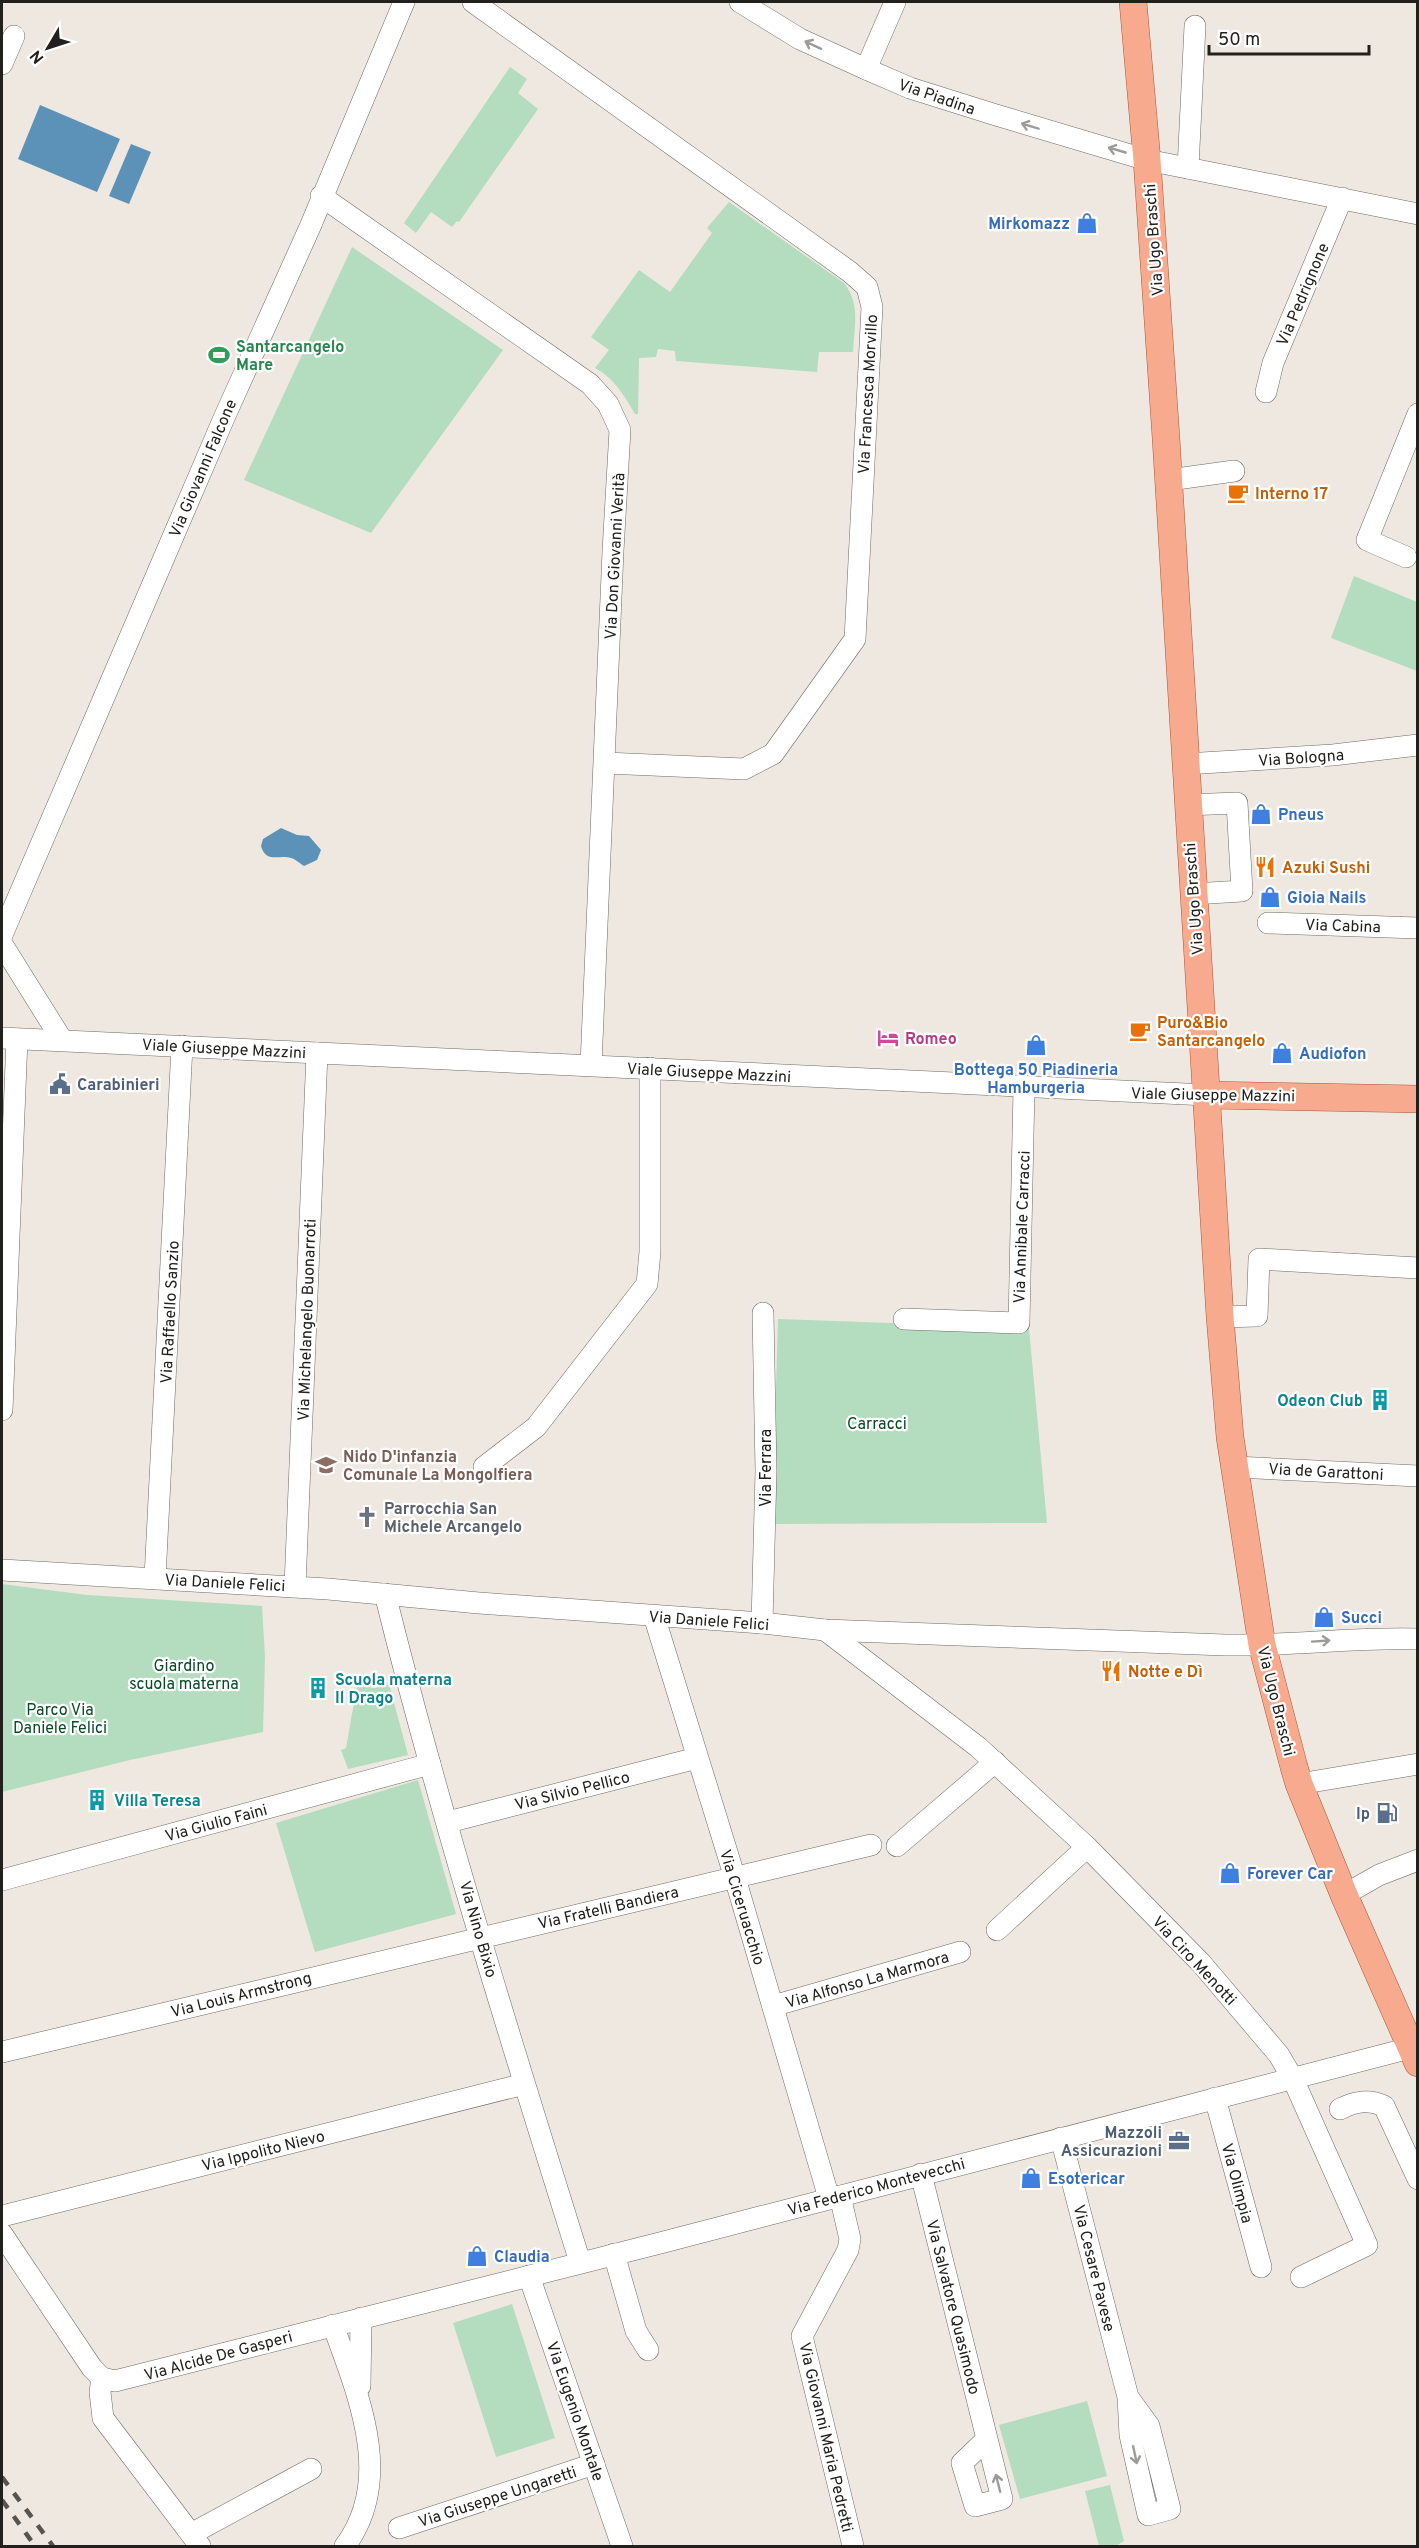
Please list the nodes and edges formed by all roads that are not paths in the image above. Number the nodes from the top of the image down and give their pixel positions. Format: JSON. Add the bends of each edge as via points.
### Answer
{"nodes":[{"id":1,"x":404,"y":2,"type":"edge"},
{"id":2,"x":473,"y":2,"type":"edge"},
{"id":3,"x":740,"y":2,"type":"edge"},
{"id":4,"x":895,"y":2,"type":"edge"},
{"id":5,"x":1133,"y":2,"type":"edge"},
{"id":6,"x":1195,"y":27,"type":"dead end"},
{"id":7,"x":14,"y":36,"type":"dead end"},
{"id":8,"x":2,"y":64,"type":"edge"},
{"id":9,"x":866,"y":69,"type":"junction"},
{"id":10,"x":1148,"y":160,"type":"junction"},
{"id":11,"x":1188,"y":168,"type":"junction"},
{"id":12,"x":321,"y":196,"type":"junction"},
{"id":13,"x":1342,"y":198,"type":"junction"},
{"id":14,"x":1418,"y":214,"type":"edge"},
{"id":15,"x":1266,"y":392,"type":"dead end"},
{"id":16,"x":1418,"y":414,"type":"edge"},
{"id":17,"x":1234,"y":471,"type":"dead end"},
{"id":18,"x":1168,"y":480,"type":"junction"},
{"id":19,"x":1406,"y":557,"type":"dead end"},
{"id":20,"x":1418,"y":746,"type":"edge"},
{"id":21,"x":605,"y":764,"type":"junction"},
{"id":22,"x":1185,"y":764,"type":"junction"},
{"id":23,"x":1187,"y":805,"type":"junction"},
{"id":24,"x":1193,"y":894,"type":"junction"},
{"id":25,"x":1268,"y":923,"type":"dead end"},
{"id":26,"x":1418,"y":928,"type":"edge"},
{"id":27,"x":2,"y":935,"type":"edge"},
{"id":28,"x":2,"y":944,"type":"edge"},
{"id":29,"x":9,"y":1039,"type":"edge"},
{"id":30,"x":62,"y":1040,"type":"junction"},
{"id":31,"x":183,"y":1046,"type":"junction"},
{"id":32,"x":317,"y":1053,"type":"junction"},
{"id":33,"x":591,"y":1065,"type":"junction"},
{"id":34,"x":650,"y":1068,"type":"junction"},
{"id":35,"x":1024,"y":1088,"type":"junction"},
{"id":36,"x":1207,"y":1095,"type":"junction"},
{"id":37,"x":1418,"y":1099,"type":"edge"},
{"id":38,"x":1418,"y":1268,"type":"edge"},
{"id":39,"x":763,"y":1313,"type":"dead end"},
{"id":40,"x":1220,"y":1317,"type":"junction"},
{"id":41,"x":904,"y":1319,"type":"dead end"},
{"id":42,"x":2,"y":1410,"type":"edge"},
{"id":43,"x":484,"y":1467,"type":"dead end"},
{"id":44,"x":1235,"y":1467,"type":"junction"},
{"id":45,"x":1418,"y":1476,"type":"edge"},
{"id":46,"x":2,"y":1570,"type":"edge"},
{"id":47,"x":155,"y":1578,"type":"junction"},
{"id":48,"x":295,"y":1587,"type":"junction"},
{"id":49,"x":385,"y":1594,"type":"junction"},
{"id":50,"x":654,"y":1616,"type":"junction"},
{"id":51,"x":762,"y":1623,"type":"junction"},
{"id":52,"x":825,"y":1630,"type":"junction"},
{"id":53,"x":1418,"y":1639,"type":"edge"},
{"id":54,"x":1262,"y":1645,"type":"junction"},
{"id":55,"x":697,"y":1758,"type":"junction"},
{"id":56,"x":995,"y":1762,"type":"junction"},
{"id":57,"x":430,"y":1764,"type":"junction"},
{"id":58,"x":1418,"y":1764,"type":"edge"},
{"id":59,"x":1299,"y":1784,"type":"junction"},
{"id":60,"x":448,"y":1822,"type":"junction"},
{"id":61,"x":871,"y":1845,"type":"dead end"},
{"id":62,"x":897,"y":1846,"type":"dead end"},
{"id":63,"x":1087,"y":1847,"type":"junction"},
{"id":64,"x":1418,"y":1860,"type":"edge"},
{"id":65,"x":735,"y":1878,"type":"junction"},
{"id":66,"x":2,"y":1880,"type":"edge"},
{"id":67,"x":1344,"y":1894,"type":"junction"},
{"id":68,"x":997,"y":1930,"type":"dead end"},
{"id":69,"x":481,"y":1936,"type":"junction"},
{"id":70,"x":960,"y":1952,"type":"dead end"},
{"id":71,"x":773,"y":2006,"type":"junction"},
{"id":72,"x":2,"y":2052,"type":"edge"},
{"id":73,"x":1415,"y":2052,"type":"edge"},
{"id":74,"x":1293,"y":2079,"type":"junction"},
{"id":75,"x":524,"y":2084,"type":"junction"},
{"id":76,"x":1215,"y":2098,"type":"junction"},
{"id":77,"x":1340,"y":2109,"type":"dead end"},
{"id":78,"x":1061,"y":2138,"type":"junction"},
{"id":79,"x":921,"y":2174,"type":"junction"},
{"id":80,"x":1418,"y":2179,"type":"edge"},
{"id":81,"x":835,"y":2197,"type":"junction"},
{"id":82,"x":2,"y":2216,"type":"edge"},
{"id":83,"x":2,"y":2234,"type":"edge"},
{"id":84,"x":614,"y":2254,"type":"junction"},
{"id":85,"x":580,"y":2262,"type":"junction"},
{"id":86,"x":1261,"y":2267,"type":"dead end"},
{"id":87,"x":529,"y":2276,"type":"junction"},
{"id":88,"x":1301,"y":2277,"type":"dead end"},
{"id":89,"x":361,"y":2318,"type":"junction"},
{"id":90,"x":333,"y":2325,"type":"junction"},
{"id":91,"x":648,"y":2350,"type":"dead end"},
{"id":92,"x":102,"y":2378,"type":"junction"},
{"id":93,"x":1128,"y":2397,"type":"dead end"},
{"id":94,"x":360,"y":2398,"type":"junction"},
{"id":95,"x":987,"y":2439,"type":"dead end"},
{"id":96,"x":594,"y":2464,"type":"junction"},
{"id":97,"x":310,"y":2469,"type":"dead end"},
{"id":98,"x":399,"y":2528,"type":"dead end"},
{"id":99,"x":195,"y":2540,"type":"edge"},
{"id":100,"x":345,"y":2547,"type":"edge"},
{"id":101,"x":622,"y":2547,"type":"edge"},
{"id":102,"x":853,"y":2547,"type":"edge"}],
"edges":[{"from":1,"to":12,"type":"street","name":"Via Giovanni Falcone"},
{"from":2,"to":21,"type":"street","name":"Via Francesca Morvillo","via":[[850,272],[867,287],[872,307],[855,639],[774,754],[744,769]]},
{"from":9,"to":3,"type":"street","name":"Via Piadina","one_way":true,"via":[[800,39]]},
{"from":4,"to":9,"type":"street"},
{"from":5,"to":10,"type":"main road","name":"Via Ugo Braschi"},
{"from":6,"to":11,"type":"street"},
{"from":7,"to":8,"type":"street"},
{"from":10,"to":9,"type":"street","name":"Via Piadina","one_way":true,"via":[[910,88]]},
{"from":10,"to":11,"type":"street"},
{"from":10,"to":18,"type":"main road","name":"Via Ugo Braschi"},
{"from":11,"to":13,"type":"street"},
{"from":12,"to":21,"type":"street","name":"Via Don Giovanni Verità","via":[[590,384],[608,404],[621,430]]},
{"from":12,"to":27,"type":"street","name":"Via Giovanni Falcone"},
{"from":13,"to":14,"type":"street"},
{"from":13,"to":15,"type":"street","name":"Via Pedrignone","via":[[1273,363]]},
{"from":16,"to":19,"type":"street","via":[[1367,540]]},
{"from":17,"to":18,"type":"street"},
{"from":18,"to":22,"type":"main road","name":"Via Ugo Braschi"},
{"from":20,"to":22,"type":"street","name":"Via Bologna"},
{"from":21,"to":33,"type":"street","name":"Via Don Giovanni Verità"},
{"from":22,"to":23,"type":"main road","name":"Via Ugo Braschi"},
{"from":23,"to":24,"type":"main road","name":"Via Ugo Braschi"},
{"from":23,"to":24,"type":"street","via":[[1237,802],[1242,891]]},
{"from":24,"to":36,"type":"main road","name":"Via Ugo Braschi"},
{"from":25,"to":26,"type":"street","name":"Via Cabina"},
{"from":28,"to":30,"type":"street"},
{"from":29,"to":30,"type":"street","name":"Viale Giuseppe Mazzini"},
{"from":29,"to":42,"type":"street"},
{"from":30,"to":31,"type":"street","name":"Viale Giuseppe Mazzini"},
{"from":31,"to":32,"type":"street","name":"Viale Giuseppe Mazzini"},
{"from":31,"to":47,"type":"street","name":"Via Raffaello Sanzio"},
{"from":32,"to":33,"type":"street","name":"Viale Giuseppe Mazzini"},
{"from":32,"to":48,"type":"street","name":"Via Michelangelo Buonarroti"},
{"from":33,"to":34,"type":"street","name":"Viale Giuseppe Mazzini"},
{"from":34,"to":35,"type":"street","name":"Viale Giuseppe Mazzini"},
{"from":34,"to":43,"type":"street","via":[[647,1284],[536,1426]]},
{"from":35,"to":36,"type":"street","name":"Viale Giuseppe Mazzini"},
{"from":35,"to":41,"type":"street","name":"Via Annibale Carracci","via":[[1019,1323]]},
{"from":36,"to":37,"type":"main road","name":"Viale Giuseppe Mazzini"},
{"from":36,"to":40,"type":"main road","name":"Via Ugo Braschi"},
{"from":38,"to":40,"type":"street","via":[[1259,1259],[1257,1316]]},
{"from":39,"to":51,"type":"street","name":"Via Ferrara","via":[[766,1471]]},
{"from":40,"to":44,"type":"main road","name":"Via Ugo Braschi"},
{"from":44,"to":45,"type":"street","name":"Via de Garattoni"},
{"from":44,"to":54,"type":"main road","name":"Via Ugo Braschi"},
{"from":46,"to":47,"type":"street","name":"Via Daniele Felici"},
{"from":47,"to":48,"type":"street","name":"Via Daniele Felici"},
{"from":48,"to":49,"type":"street","name":"Via Daniele Felici"},
{"from":49,"to":50,"type":"street","name":"Via Daniele Felici"},
{"from":49,"to":57,"type":"street","name":"Via Nino Bixio"},
{"from":50,"to":51,"type":"street","name":"Via Daniele Felici"},
{"from":50,"to":55,"type":"street","name":"Via Ciceruacchio"},
{"from":51,"to":52,"type":"street","name":"Via Daniele Felici"},
{"from":52,"to":54,"type":"street","name":"Via Daniele Felici"},
{"from":52,"to":56,"type":"street","name":"Via Ciro Menotti"},
{"from":54,"to":53,"type":"street","name":"Via Daniele Felici","one_way":true,"via":[[1371,1637]]},
{"from":54,"to":59,"type":"main road","name":"Via Ugo Braschi"},
{"from":55,"to":60,"type":"street","name":"Via Silvio Pellico"},
{"from":55,"to":65,"type":"street","name":"Via Ciceruacchio"},
{"from":56,"to":62,"type":"street"},
{"from":56,"to":63,"type":"street","name":"Via Ciro Menotti"},
{"from":57,"to":60,"type":"street","name":"Via Nino Bixio"},
{"from":57,"to":66,"type":"street","name":"Via Giulio Faini"},
{"from":58,"to":59,"type":"street"},
{"from":59,"to":67,"type":"main road","name":"Via Ugo Braschi"},
{"from":60,"to":69,"type":"street","name":"Via Nino Bixio"},
{"from":61,"to":65,"type":"street","name":"Via Fratelli Bandiera"},
{"from":63,"to":68,"type":"street"},
{"from":63,"to":74,"type":"street","name":"Via Ciro Menotti","via":[[1201,1963],[1280,2055]]},
{"from":64,"to":67,"type":"street"},
{"from":65,"to":69,"type":"street","name":"Via Fratelli Bandiera"},
{"from":65,"to":71,"type":"street","name":"Via Ciceruacchio"},
{"from":67,"to":73,"type":"main road","name":"Via Ugo Braschi"},
{"from":69,"to":72,"type":"street","name":"Via Louis Armstrong"},
{"from":69,"to":75,"type":"street","name":"Via Nino Bixio"},
{"from":70,"to":71,"type":"street","name":"Via Alfonso La Marmora"},
{"from":71,"to":81,"type":"street","name":"Via Ciceruacchio"},
{"from":73,"to":74,"type":"street","name":"Via Federico Montevecchi"},
{"from":74,"to":76,"type":"street","name":"Via Federico Montevecchi"},
{"from":74,"to":88,"type":"street","name":"Via Ciro Menotti","via":[[1367,2245]]},
{"from":75,"to":82,"type":"street","name":"Via Ippolito Nievo"},
{"from":75,"to":85,"type":"street","name":"Via Nino Bixio"},
{"from":76,"to":78,"type":"street","name":"Via Federico Montevecchi"},
{"from":76,"to":86,"type":"street","name":"Via Olimpia"},
{"from":77,"to":80,"type":"street","via":[[1352,2103],[1373,2101],[1384,2106]]},
{"from":78,"to":79,"type":"street","name":"Via Federico Montevecchi"},
{"from":78,"to":93,"type":"street","name":"Via Cesare Pavese"},
{"from":79,"to":81,"type":"street","name":"Via Federico Montevecchi"},
{"from":79,"to":95,"type":"street","name":"Via Salvatore Quasimodo"},
{"from":81,"to":84,"type":"street","name":"Via Federico Montevecchi"},
{"from":81,"to":102,"type":"street","name":"Via Giovanni Maria Pedretti","via":[[850,2239],[848,2250],[802,2337]]},
{"from":83,"to":92,"type":"street"},
{"from":84,"to":85,"type":"street","name":"Via Federico Montevecchi"},
{"from":84,"to":91,"type":"street","via":[[636,2331]]},
{"from":85,"to":87,"type":"street","name":"Via Federico Montevecchi"},
{"from":87,"to":89,"type":"street","name":"Via Federico Montevecchi"},
{"from":87,"to":96,"type":"street","name":"Via Eugenio Montale"},
{"from":89,"to":90,"type":"street","name":"Via Federico Montevecchi"},
{"from":89,"to":94,"type":"street"},
{"from":90,"to":92,"type":"street","name":"Via Alcide De Gasperi","via":[[141,2376],[116,2381]]},
{"from":90,"to":94,"type":"street"},
{"from":92,"to":99,"type":"street","via":[[103,2418]]},
{"from":94,"to":100,"type":"street","via":[[369,2447],[370,2485],[363,2513]]},
{"from":96,"to":98,"type":"street","name":"Via Giuseppe Ungaretti"},
{"from":96,"to":101,"type":"street","name":"Via Eugenio Montale"},
{"from":97,"to":99,"type":"street"}]}
